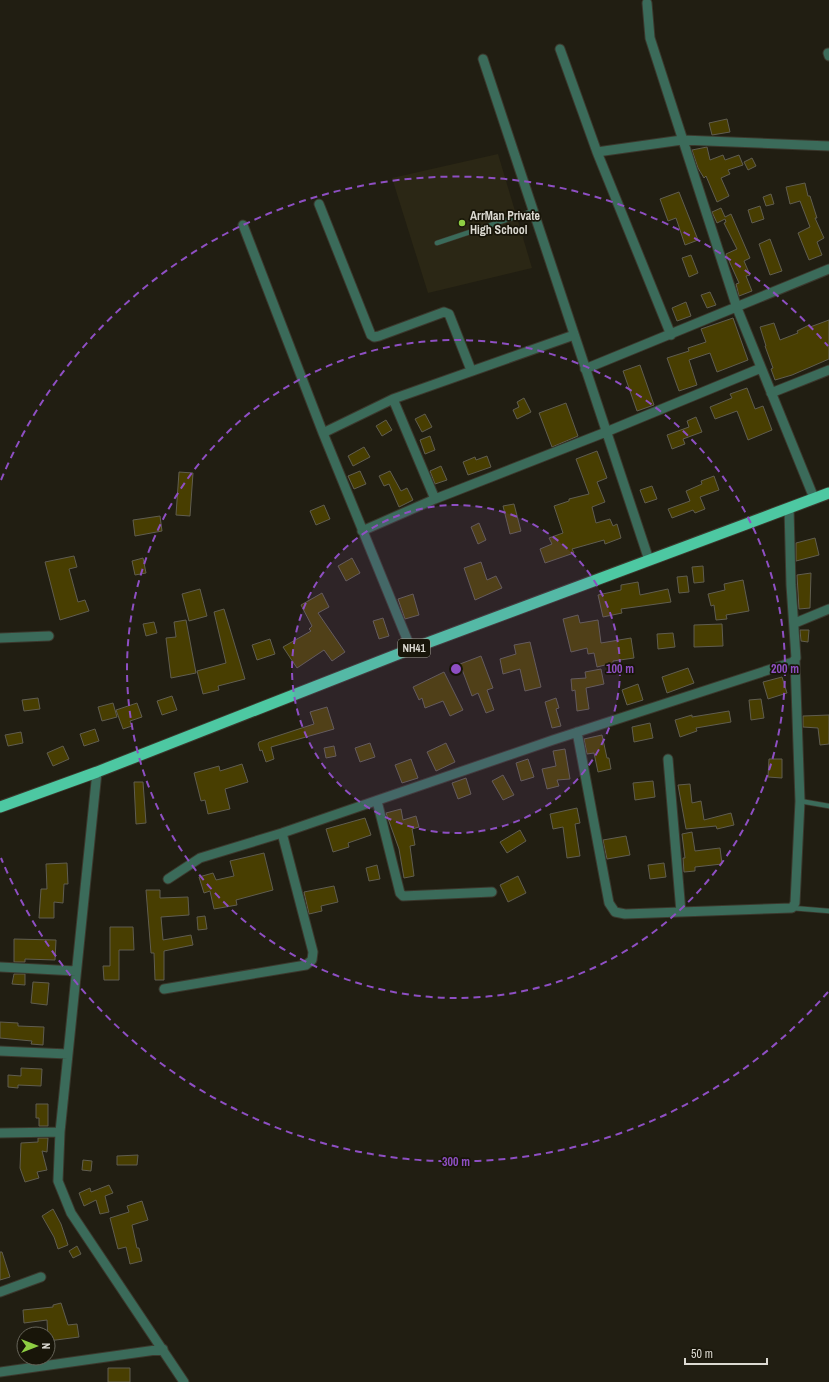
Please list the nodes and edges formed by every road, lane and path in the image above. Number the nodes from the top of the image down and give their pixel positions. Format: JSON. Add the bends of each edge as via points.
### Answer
{"nodes":[{"id":1,"x":647,"y":3,"type":"dead end"},
{"id":2,"x":560,"y":49,"type":"dead end"},
{"id":3,"x":483,"y":59,"type":"dead end"},
{"id":4,"x":682,"y":140,"type":"junction"},
{"id":5,"x":829,"y":146,"type":"edge"},
{"id":6,"x":597,"y":152,"type":"junction"},
{"id":7,"x":320,"y":204,"type":"dead end"},
{"id":8,"x":533,"y":211,"type":"junction"},
{"id":9,"x":243,"y":225,"type":"dead end"},
{"id":10,"x":437,"y":243,"type":"dead end"},
{"id":11,"x":829,"y":270,"type":"edge"},
{"id":12,"x":737,"y":308,"type":"junction"},
{"id":13,"x":574,"y":335,"type":"junction"},
{"id":14,"x":671,"y":335,"type":"junction"},
{"id":15,"x":761,"y":368,"type":"junction"},
{"id":16,"x":585,"y":369,"type":"junction"},
{"id":17,"x":471,"y":370,"type":"junction"},
{"id":18,"x":829,"y":370,"type":"edge"},
{"id":19,"x":772,"y":393,"type":"junction"},
{"id":20,"x":393,"y":399,"type":"junction"},
{"id":21,"x":606,"y":432,"type":"junction"},
{"id":22,"x":323,"y":433,"type":"junction"},
{"id":23,"x":829,"y":493,"type":"edge"},
{"id":24,"x":814,"y":498,"type":"junction"},
{"id":25,"x":436,"y":499,"type":"junction"},
{"id":26,"x":789,"y":508,"type":"junction"},
{"id":27,"x":362,"y":530,"type":"junction"},
{"id":28,"x":649,"y":560,"type":"junction"},
{"id":29,"x":829,"y":609,"type":"edge"},
{"id":30,"x":795,"y":623,"type":"junction"},
{"id":31,"x":49,"y":636,"type":"dead end"},
{"id":32,"x":0,"y":638,"type":"edge"},
{"id":33,"x":411,"y":649,"type":"junction"},
{"id":34,"x":795,"y":660,"type":"junction"},
{"id":35,"x":577,"y":732,"type":"junction"},
{"id":36,"x":668,"y":759,"type":"dead end"},
{"id":37,"x":97,"y":772,"type":"junction"},
{"id":38,"x":377,"y":801,"type":"junction"},
{"id":39,"x":800,"y":801,"type":"junction"},
{"id":40,"x":829,"y":806,"type":"edge"},
{"id":41,"x":0,"y":807,"type":"edge"},
{"id":42,"x":282,"y":833,"type":"junction"},
{"id":43,"x":168,"y":879,"type":"dead end"},
{"id":44,"x":492,"y":892,"type":"dead end"},
{"id":45,"x":792,"y":908,"type":"junction"},
{"id":46,"x":681,"y":912,"type":"junction"},
{"id":47,"x":829,"y":912,"type":"edge"},
{"id":48,"x":0,"y":967,"type":"edge"},
{"id":49,"x":76,"y":971,"type":"junction"},
{"id":50,"x":164,"y":989,"type":"dead end"},
{"id":51,"x":0,"y":1051,"type":"edge"},
{"id":52,"x":68,"y":1054,"type":"junction"},
{"id":53,"x":60,"y":1132,"type":"junction"},
{"id":54,"x":0,"y":1133,"type":"edge"},
{"id":55,"x":41,"y":1277,"type":"dead end"},
{"id":56,"x":0,"y":1292,"type":"edge"},
{"id":57,"x":163,"y":1348,"type":"junction"},
{"id":58,"x":0,"y":1372,"type":"edge"},
{"id":59,"x":184,"y":1382,"type":"edge"}],
"edges":[{"from":1,"to":4,"type":"street","via":[[650,38]]},
{"from":2,"to":6,"type":"street"},
{"from":3,"to":8,"type":"street"},
{"from":4,"to":5,"type":"street"},
{"from":4,"to":6,"type":"street"},
{"from":4,"to":12,"type":"street"},
{"from":6,"to":14,"type":"street"},
{"from":7,"to":17,"type":"street","via":[[371,335],[379,336],[444,312],[449,314]]},
{"from":8,"to":10,"type":"lane"},
{"from":8,"to":13,"type":"street"},
{"from":9,"to":22,"type":"street"},
{"from":11,"to":12,"type":"street"},
{"from":12,"to":14,"type":"street"},
{"from":12,"to":15,"type":"street"},
{"from":13,"to":16,"type":"street"},
{"from":13,"to":17,"type":"street"},
{"from":14,"to":16,"type":"street"},
{"from":15,"to":19,"type":"street"},
{"from":15,"to":21,"type":"street"},
{"from":16,"to":21,"type":"street"},
{"from":17,"to":20,"type":"street"},
{"from":18,"to":19,"type":"street"},
{"from":19,"to":24,"type":"street"},
{"from":20,"to":22,"type":"street"},
{"from":20,"to":25,"type":"street"},
{"from":21,"to":25,"type":"street"},
{"from":21,"to":28,"type":"street"},
{"from":22,"to":27,"type":"street"},
{"from":23,"to":24,"type":"highway","number":"NH41"},
{"from":24,"to":26,"type":"highway","number":"NH41"},
{"from":25,"to":27,"type":"street"},
{"from":26,"to":28,"type":"highway","number":"NH41"},
{"from":26,"to":30,"type":"street","via":[[791,585]]},
{"from":27,"to":33,"type":"street"},
{"from":28,"to":33,"type":"highway","number":"NH41"},
{"from":29,"to":30,"type":"street"},
{"from":30,"to":34,"type":"street"},
{"from":31,"to":32,"type":"street"},
{"from":33,"to":37,"type":"highway","number":"NH41"},
{"from":34,"to":35,"type":"street"},
{"from":34,"to":39,"type":"street"},
{"from":35,"to":38,"type":"street"},
{"from":35,"to":46,"type":"street","via":[[609,903],[615,912],[625,914]]},
{"from":36,"to":46,"type":"street"},
{"from":37,"to":41,"type":"highway","number":"NH41"},
{"from":37,"to":49,"type":"street"},
{"from":38,"to":42,"type":"street"},
{"from":38,"to":44,"type":"street","via":[[400,893],[403,896]]},
{"from":39,"to":40,"type":"lane"},
{"from":39,"to":45,"type":"street","via":[[795,903]]},
{"from":42,"to":43,"type":"street","via":[[200,858]]},
{"from":42,"to":50,"type":"street","via":[[313,952],[312,960],[306,965]]},
{"from":45,"to":46,"type":"street"},
{"from":45,"to":47,"type":"lane"},
{"from":48,"to":49,"type":"street"},
{"from":49,"to":52,"type":"street"},
{"from":51,"to":52,"type":"street"},
{"from":52,"to":53,"type":"street"},
{"from":53,"to":54,"type":"street"},
{"from":53,"to":57,"type":"street","via":[[58,1181],[71,1214]]},
{"from":55,"to":56,"type":"street"},
{"from":57,"to":58,"type":"street"},
{"from":57,"to":59,"type":"street"}]}
